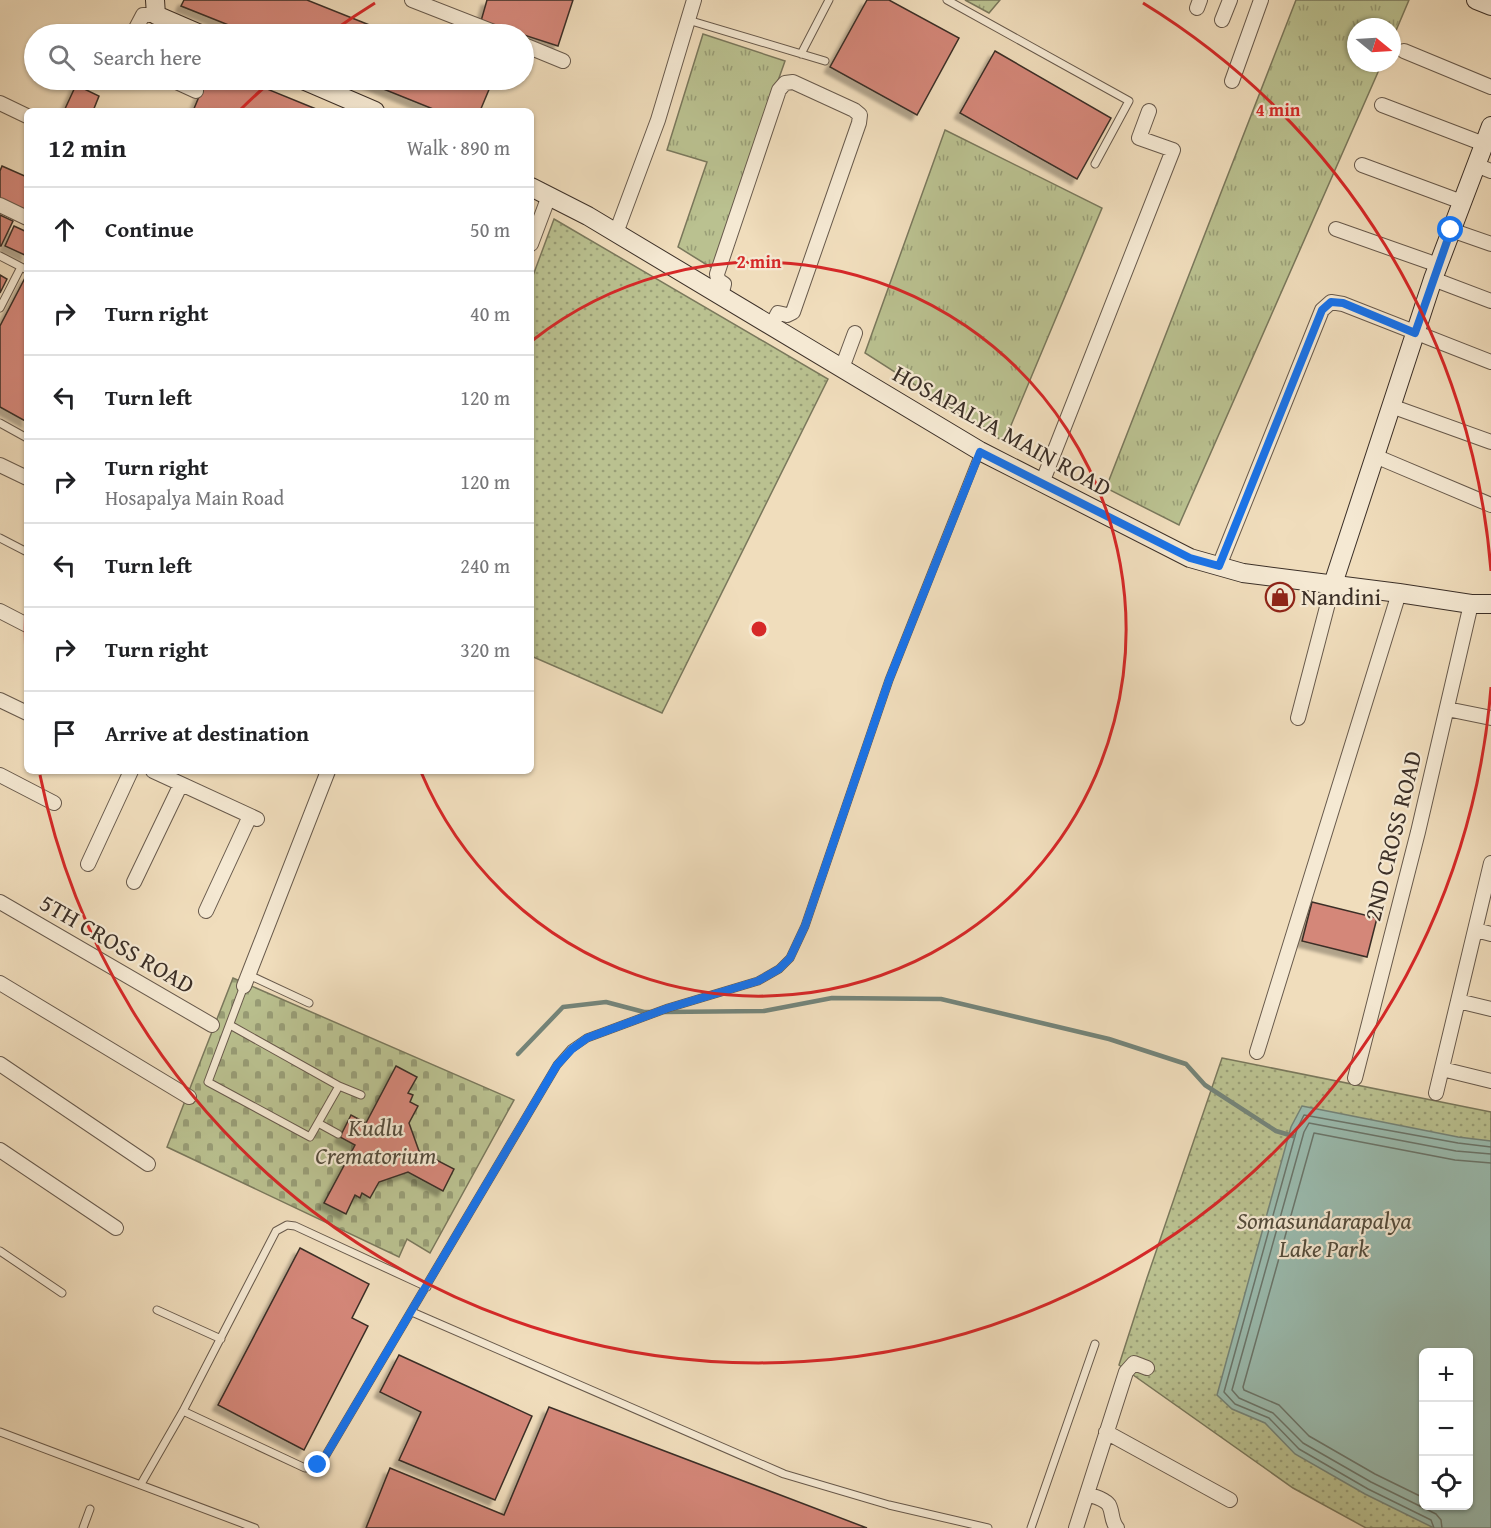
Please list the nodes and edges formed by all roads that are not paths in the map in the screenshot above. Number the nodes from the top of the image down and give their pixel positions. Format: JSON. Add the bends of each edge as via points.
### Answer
{"nodes":[{"id":1,"x":412,"y":0,"type":"edge"},
{"id":2,"x":694,"y":0,"type":"edge"},
{"id":3,"x":829,"y":0,"type":"edge"},
{"id":4,"x":947,"y":0,"type":"edge"},
{"id":5,"x":1230,"y":0,"type":"edge"},
{"id":6,"x":1261,"y":0,"type":"edge"},
{"id":7,"x":1476,"y":0,"type":"edge"},
{"id":8,"x":1491,"y":6,"type":"edge"},
{"id":9,"x":155,"y":8,"type":"edge"},
{"id":10,"x":688,"y":20,"type":"junction"},
{"id":11,"x":1222,"y":20,"type":"dead end"},
{"id":12,"x":138,"y":24,"type":"edge"},
{"id":13,"x":183,"y":24,"type":"edge"},
{"id":14,"x":473,"y":24,"type":"edge"},
{"id":15,"x":534,"y":49,"type":"edge"},
{"id":16,"x":1404,"y":51,"type":"dead end"},
{"id":17,"x":801,"y":54,"type":"junction"},
{"id":18,"x":563,"y":61,"type":"dead end"},
{"id":19,"x":825,"y":62,"type":"dead end"},
{"id":20,"x":1232,"y":81,"type":"dead end"},
{"id":21,"x":1491,"y":87,"type":"edge"},
{"id":22,"x":326,"y":90,"type":"edge"},
{"id":23,"x":0,"y":103,"type":"edge"},
{"id":24,"x":1382,"y":105,"type":"dead end"},
{"id":25,"x":368,"y":108,"type":"edge"},
{"id":26,"x":1149,"y":111,"type":"dead end"},
{"id":27,"x":24,"y":115,"type":"edge"},
{"id":28,"x":1491,"y":126,"type":"edge"},
{"id":29,"x":1484,"y":144,"type":"junction"},
{"id":30,"x":1095,"y":164,"type":"dead end"},
{"id":31,"x":1362,"y":165,"type":"dead end"},
{"id":32,"x":1484,"y":168,"type":"edge"},
{"id":33,"x":534,"y":188,"type":"edge"},
{"id":34,"x":549,"y":196,"type":"junction"},
{"id":35,"x":1462,"y":202,"type":"junction"},
{"id":36,"x":0,"y":205,"type":"edge"},
{"id":37,"x":24,"y":217,"type":"edge"},
{"id":38,"x":1336,"y":229,"type":"dead end"},
{"id":39,"x":1451,"y":230,"type":"junction"},
{"id":40,"x":616,"y":233,"type":"junction"},
{"id":41,"x":534,"y":236,"type":"edge"},
{"id":42,"x":1491,"y":244,"type":"edge"},
{"id":43,"x":0,"y":256,"type":"edge"},
{"id":44,"x":24,"y":268,"type":"edge"},
{"id":45,"x":1435,"y":272,"type":"junction"},
{"id":46,"x":721,"y":296,"type":"junction"},
{"id":47,"x":1491,"y":301,"type":"edge"},
{"id":48,"x":0,"y":308,"type":"edge"},
{"id":49,"x":771,"y":326,"type":"junction"},
{"id":50,"x":855,"y":333,"type":"dead end"},
{"id":51,"x":1415,"y":333,"type":"junction"},
{"id":52,"x":1491,"y":362,"type":"edge"},
{"id":53,"x":842,"y":368,"type":"junction"},
{"id":54,"x":1391,"y":405,"type":"junction"},
{"id":55,"x":0,"y":423,"type":"edge"},
{"id":56,"x":24,"y":436,"type":"edge"},
{"id":57,"x":1491,"y":442,"type":"edge"},
{"id":58,"x":980,"y":452,"type":"junction"},
{"id":59,"x":1375,"y":456,"type":"junction"},
{"id":60,"x":0,"y":465,"type":"edge"},
{"id":61,"x":24,"y":477,"type":"edge"},
{"id":62,"x":1042,"y":483,"type":"junction"},
{"id":63,"x":1491,"y":505,"type":"edge"},
{"id":64,"x":0,"y":538,"type":"edge"},
{"id":65,"x":24,"y":550,"type":"edge"},
{"id":66,"x":1219,"y":566,"type":"junction"},
{"id":67,"x":1333,"y":584,"type":"junction"},
{"id":68,"x":1399,"y":592,"type":"junction"},
{"id":69,"x":1471,"y":604,"type":"junction"},
{"id":70,"x":1491,"y":604,"type":"edge"},
{"id":71,"x":0,"y":611,"type":"edge"},
{"id":72,"x":24,"y":623,"type":"edge"},
{"id":73,"x":0,"y":700,"type":"edge"},
{"id":74,"x":1447,"y":709,"type":"junction"},
{"id":75,"x":24,"y":712,"type":"edge"},
{"id":76,"x":1298,"y":718,"type":"dead end"},
{"id":77,"x":1491,"y":718,"type":"edge"},
{"id":78,"x":130,"y":774,"type":"edge"},
{"id":79,"x":159,"y":774,"type":"edge"},
{"id":80,"x":327,"y":774,"type":"edge"},
{"id":81,"x":0,"y":775,"type":"edge"},
{"id":82,"x":181,"y":784,"type":"junction"},
{"id":83,"x":54,"y":803,"type":"dead end"},
{"id":84,"x":1491,"y":863,"type":"edge"},
{"id":85,"x":88,"y":864,"type":"dead end"},
{"id":86,"x":134,"y":882,"type":"dead end"},
{"id":87,"x":0,"y":902,"type":"edge"},
{"id":88,"x":206,"y":911,"type":"dead end"},
{"id":89,"x":1476,"y":930,"type":"junction"},
{"id":90,"x":1491,"y":934,"type":"edge"},
{"id":91,"x":247,"y":980,"type":"junction"},
{"id":92,"x":0,"y":983,"type":"edge"},
{"id":93,"x":1458,"y":1001,"type":"junction"},
{"id":94,"x":309,"y":1003,"type":"dead end"},
{"id":95,"x":1491,"y":1009,"type":"edge"},
{"id":96,"x":212,"y":1025,"type":"dead end"},
{"id":97,"x":230,"y":1025,"type":"junction"},
{"id":98,"x":1257,"y":1052,"type":"dead end"},
{"id":99,"x":0,"y":1064,"type":"edge"},
{"id":100,"x":1442,"y":1070,"type":"junction"},
{"id":101,"x":1355,"y":1078,"type":"dead end"},
{"id":102,"x":1491,"y":1081,"type":"edge"},
{"id":103,"x":339,"y":1086,"type":"junction"},
{"id":104,"x":1436,"y":1093,"type":"dead end"},
{"id":105,"x":361,"y":1095,"type":"dead end"},
{"id":106,"x":189,"y":1097,"type":"dead end"},
{"id":107,"x":318,"y":1123,"type":"junction"},
{"id":108,"x":339,"y":1134,"type":"dead end"},
{"id":109,"x":0,"y":1150,"type":"edge"},
{"id":110,"x":148,"y":1164,"type":"dead end"},
{"id":111,"x":116,"y":1228,"type":"dead end"},
{"id":112,"x":0,"y":1251,"type":"edge"},
{"id":113,"x":427,"y":1287,"type":"junction"},
{"id":114,"x":62,"y":1293,"type":"dead end"},
{"id":115,"x":157,"y":1310,"type":"dead end"},
{"id":116,"x":412,"y":1312,"type":"junction"},
{"id":117,"x":221,"y":1339,"type":"junction"},
{"id":118,"x":1095,"y":1344,"type":"dead end"},
{"id":119,"x":1147,"y":1368,"type":"dead end"},
{"id":120,"x":183,"y":1411,"type":"junction"},
{"id":121,"x":1106,"y":1432,"type":"junction"},
{"id":122,"x":2,"y":1435,"type":"edge"},
{"id":123,"x":141,"y":1484,"type":"junction"},
{"id":124,"x":1087,"y":1494,"type":"junction"},
{"id":125,"x":1230,"y":1500,"type":"dead end"},
{"id":126,"x":90,"y":1509,"type":"dead end"},
{"id":127,"x":83,"y":1528,"type":"edge"},
{"id":128,"x":255,"y":1528,"type":"edge"},
{"id":129,"x":988,"y":1528,"type":"edge"},
{"id":130,"x":1031,"y":1528,"type":"edge"},
{"id":131,"x":1076,"y":1528,"type":"edge"},
{"id":132,"x":1117,"y":1528,"type":"edge"}],
"edges":[{"from":1,"to":14,"type":"street"},
{"from":2,"to":10,"type":"street"},
{"from":3,"to":17,"type":"lane"},
{"from":4,"to":30,"type":"lane","via":[[1129,101]]},
{"from":5,"to":11,"type":"street"},
{"from":6,"to":20,"type":"street"},
{"from":7,"to":8,"type":"street"},
{"from":9,"to":12,"type":"street","via":[[143,15]]},
{"from":9,"to":13,"type":"street"},
{"from":10,"to":17,"type":"lane"},
{"from":10,"to":40,"type":"street","via":[[658,120]]},
{"from":15,"to":18,"type":"street"},
{"from":16,"to":21,"type":"street"},
{"from":17,"to":19,"type":"lane"},
{"from":22,"to":25,"type":"street"},
{"from":23,"to":27,"type":"street"},
{"from":24,"to":29,"type":"street"},
{"from":26,"to":62,"type":"street","via":[[1139,138],[1173,150]]},
{"from":28,"to":29,"type":"street"},
{"from":29,"to":32,"type":"street"},
{"from":31,"to":35,"type":"street"},
{"from":32,"to":35,"type":"street"},
{"from":33,"to":34,"type":"street","name":"HOSAPALYA MAIN ROAD"},
{"from":34,"to":40,"type":"street","name":"HOSAPALYA MAIN ROAD"},
{"from":34,"to":41,"type":"street"},
{"from":35,"to":39,"type":"street"},
{"from":36,"to":37,"type":"street"},
{"from":38,"to":45,"type":"street"},
{"from":39,"to":42,"type":"street"},
{"from":39,"to":45,"type":"street"},
{"from":40,"to":46,"type":"street","name":"HOSAPALYA MAIN ROAD"},
{"from":43,"to":44,"type":"lane"},
{"from":44,"to":48,"type":"lane"},
{"from":45,"to":47,"type":"street"},
{"from":45,"to":51,"type":"street"},
{"from":46,"to":49,"type":"street","name":"HOSAPALYA MAIN ROAD"},
{"from":46,"to":49,"type":"street","via":[[724,284],[717,274],[785,83],[792,82],[854,110],[860,115],[860,123],[793,312],[778,313]]},
{"from":49,"to":53,"type":"street","name":"HOSAPALYA MAIN ROAD"},
{"from":50,"to":53,"type":"street"},
{"from":51,"to":52,"type":"street"},
{"from":51,"to":54,"type":"street"},
{"from":51,"to":66,"type":"street","via":[[1343,303],[1331,302],[1322,310]]},
{"from":53,"to":58,"type":"street","name":"HOSAPALYA MAIN ROAD"},
{"from":54,"to":57,"type":"street"},
{"from":54,"to":59,"type":"street"},
{"from":55,"to":56,"type":"lane"},
{"from":58,"to":62,"type":"street","name":"HOSAPALYA MAIN ROAD"},
{"from":58,"to":113,"type":"lane","via":[[889,680],[805,926],[790,958],[758,981],[668,1008],[587,1038],[572,1049],[557,1065]]},
{"from":59,"to":63,"type":"street"},
{"from":59,"to":67,"type":"street"},
{"from":60,"to":61,"type":"street"},
{"from":62,"to":66,"type":"street","name":"HOSAPALYA MAIN ROAD","via":[[1190,558]]},
{"from":64,"to":65,"type":"lane"},
{"from":66,"to":67,"type":"street","name":"HOSAPALYA MAIN ROAD","via":[[1243,573]]},
{"from":67,"to":68,"type":"street","name":"HOSAPALYA MAIN ROAD"},
{"from":67,"to":76,"type":"street"},
{"from":68,"to":69,"type":"street","name":"HOSAPALYA MAIN ROAD"},
{"from":68,"to":98,"type":"street"},
{"from":69,"to":70,"type":"street","name":"HOSAPALYA MAIN ROAD"},
{"from":69,"to":74,"type":"street","name":"2ND CROSS ROAD"},
{"from":71,"to":72,"type":"street"},
{"from":73,"to":75,"type":"street"},
{"from":74,"to":77,"type":"street"},
{"from":74,"to":101,"type":"street","name":"2ND CROSS ROAD"},
{"from":78,"to":85,"type":"street"},
{"from":79,"to":82,"type":"street"},
{"from":80,"to":91,"type":"street"},
{"from":81,"to":83,"type":"street"},
{"from":82,"to":86,"type":"street"},
{"from":82,"to":88,"type":"street","via":[[254,817]]},
{"from":84,"to":89,"type":"street"},
{"from":87,"to":96,"type":"street","name":"5TH CROSS ROAD"},
{"from":89,"to":90,"type":"street"},
{"from":89,"to":93,"type":"street"},
{"from":91,"to":94,"type":"lane"},
{"from":91,"to":97,"type":"lane"},
{"from":92,"to":106,"type":"street"},
{"from":93,"to":95,"type":"street"},
{"from":93,"to":100,"type":"street"},
{"from":97,"to":103,"type":"lane"},
{"from":97,"to":107,"type":"lane","via":[[207,1082],[310,1137]]},
{"from":99,"to":110,"type":"street"},
{"from":100,"to":102,"type":"street"},
{"from":100,"to":104,"type":"street"},
{"from":103,"to":105,"type":"lane"},
{"from":103,"to":107,"type":"lane"},
{"from":107,"to":108,"type":"lane"},
{"from":109,"to":111,"type":"street"},
{"from":112,"to":114,"type":"lane"},
{"from":113,"to":116,"type":"lane"},
{"from":113,"to":117,"type":"lane","via":[[287,1225],[276,1231]]},
{"from":115,"to":117,"type":"lane"},
{"from":116,"to":120,"type":"lane","via":[[318,1465],[304,1468]]},
{"from":116,"to":129,"type":"lane","via":[[784,1474],[889,1505]]},
{"from":117,"to":120,"type":"lane"},
{"from":118,"to":130,"type":"lane"},
{"from":119,"to":121,"type":"street","via":[[1134,1363],[1126,1372]]},
{"from":120,"to":123,"type":"lane"},
{"from":121,"to":124,"type":"street"},
{"from":121,"to":125,"type":"street"},
{"from":122,"to":123,"type":"lane"},
{"from":123,"to":128,"type":"lane"},
{"from":124,"to":131,"type":"street"},
{"from":124,"to":132,"type":"street","via":[[1109,1505]]},
{"from":126,"to":127,"type":"lane"}]}
